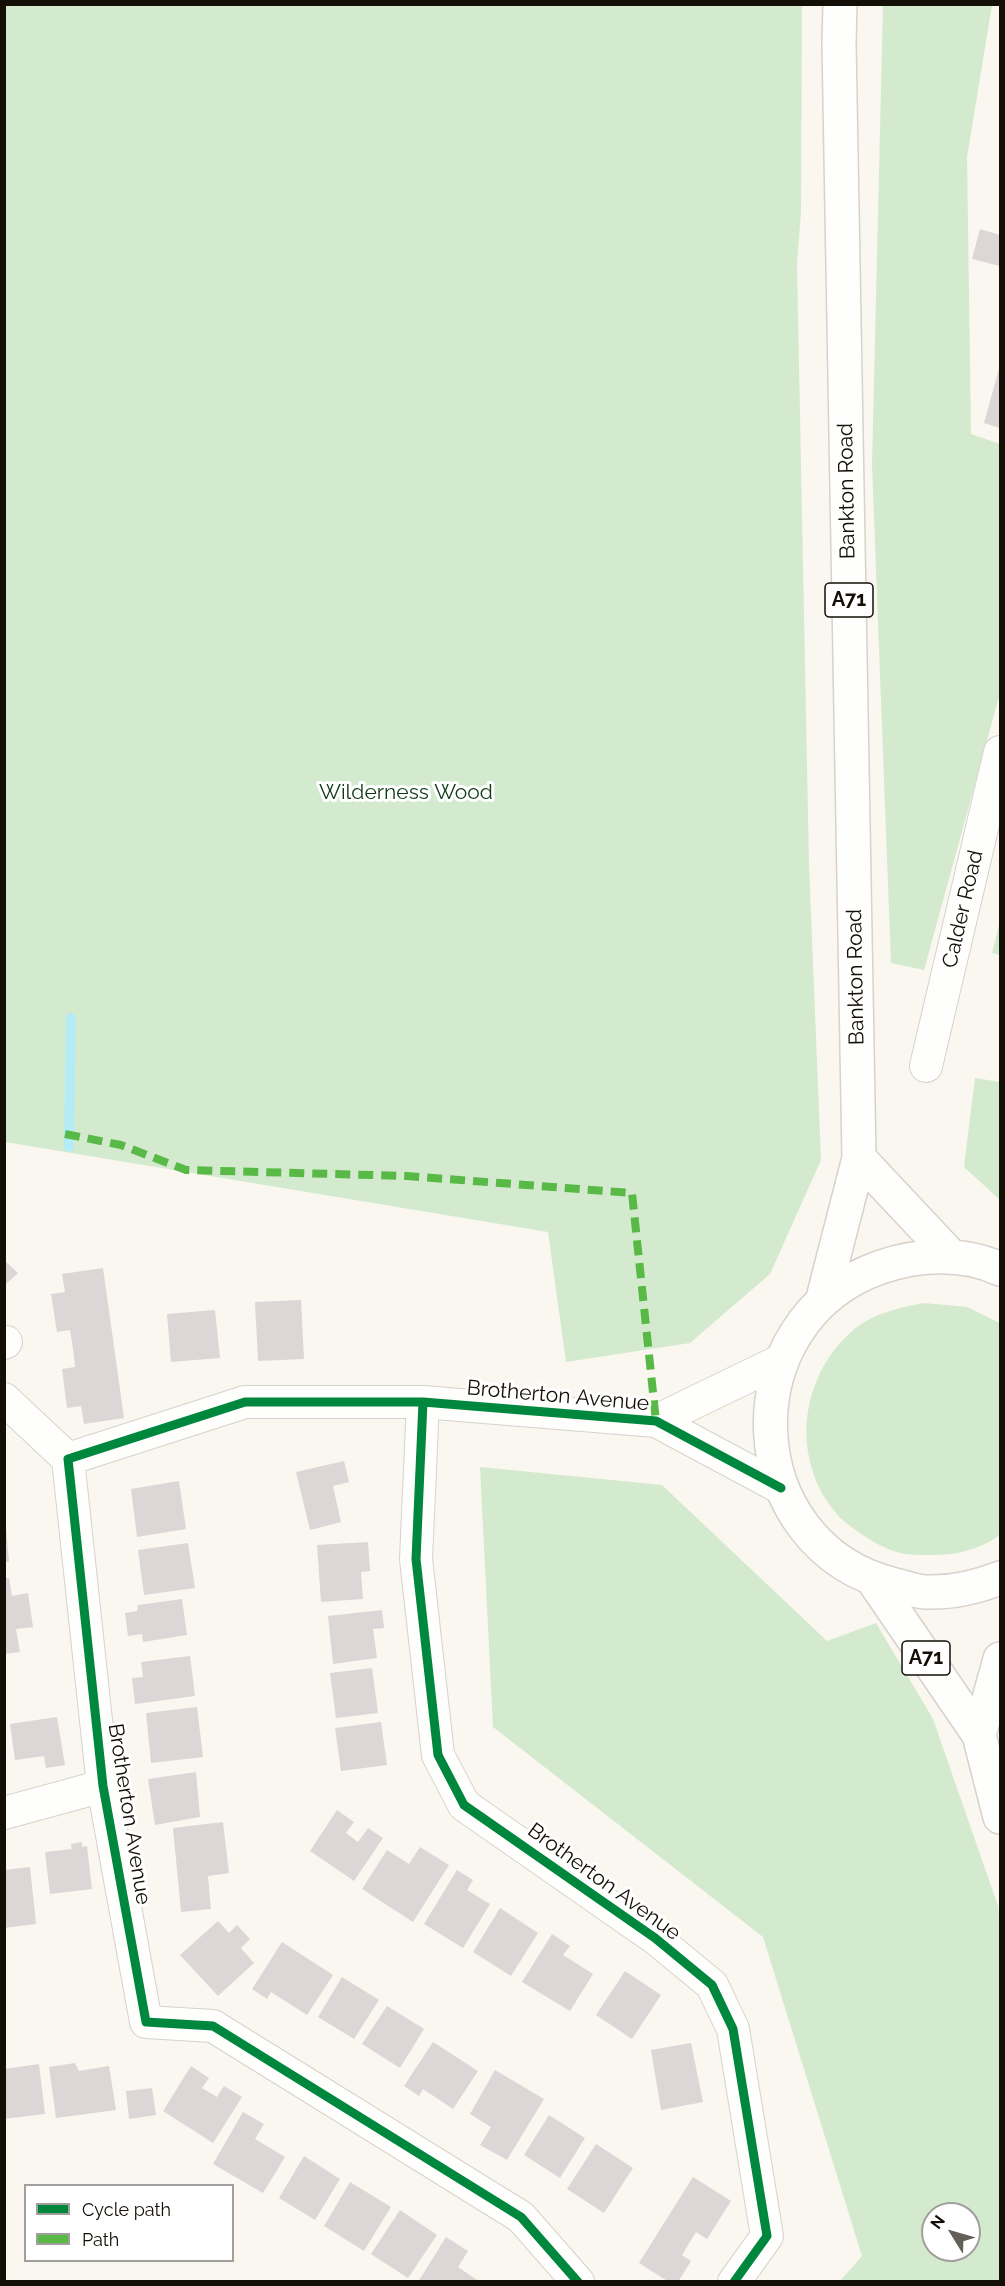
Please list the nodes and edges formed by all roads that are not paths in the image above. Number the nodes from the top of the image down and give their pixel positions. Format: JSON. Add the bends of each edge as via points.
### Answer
{"nodes":[{"id":1,"x":840,"y":4,"type":"edge"},
{"id":2,"x":1000,"y":752,"type":"edge"},
{"id":3,"x":926,"y":1066,"type":"dead end"},
{"id":4,"x":859,"y":1158,"type":"junction"},
{"id":5,"x":951,"y":1257,"type":"junction"},
{"id":6,"x":1000,"y":1269,"type":"edge"},
{"id":7,"x":822,"y":1302,"type":"junction"},
{"id":8,"x":782,"y":1360,"type":"junction"},
{"id":9,"x":4,"y":1399,"type":"edge"},
{"id":10,"x":423,"y":1402,"type":"junction"},
{"id":11,"x":656,"y":1421,"type":"junction"},
{"id":12,"x":68,"y":1459,"type":"junction"},
{"id":13,"x":781,"y":1488,"type":"junction"},
{"id":14,"x":1000,"y":1578,"type":"edge"},
{"id":15,"x":873,"y":1580,"type":"junction"},
{"id":16,"x":1000,"y":1659,"type":"edge"},
{"id":17,"x":979,"y":1735,"type":"junction"},
{"id":18,"x":103,"y":1786,"type":"junction"},
{"id":19,"x":4,"y":1813,"type":"edge"},
{"id":20,"x":1000,"y":1817,"type":"edge"},
{"id":21,"x":578,"y":2282,"type":"edge"},
{"id":22,"x":734,"y":2282,"type":"edge"}],
"edges":[{"from":1,"to":4,"type":"main road","name":"Bankton Road","number":"A71"},
{"from":2,"to":3,"type":"street","name":"Calder Road"},
{"from":4,"to":5,"type":"main road"},
{"from":4,"to":7,"type":"main road","name":"Bankton Road","number":"A71"},
{"from":5,"to":6,"type":"main road","number":"A71"},
{"from":5,"to":7,"type":"main road","number":"A71","via":[[904,1259],[860,1275]]},
{"from":7,"to":8,"type":"main road","number":"A71","via":[[799,1329]]},
{"from":8,"to":11,"type":"street","name":"Brotherton Avenue"},
{"from":8,"to":13,"type":"main road","number":"A71","via":[[770,1402],[770,1446]]},
{"from":9,"to":12,"type":"street"},
{"from":10,"to":11,"type":"street","name":"Brotherton Avenue"},
{"from":10,"to":12,"type":"street","name":"Brotherton Avenue","via":[[245,1402]]},
{"from":10,"to":22,"type":"street","name":"Brotherton Avenue","via":[[416,1559],[438,1755],[464,1805],[655,1938],[712,1985],[733,2029],[767,2236]]},
{"from":11,"to":13,"type":"street","name":"Brotherton Avenue"},
{"from":12,"to":18,"type":"street","name":"Brotherton Avenue"},
{"from":13,"to":15,"type":"main road","number":"A71","via":[[803,1527],[835,1558]]},
{"from":14,"to":15,"type":"main road","number":"A71","via":[[978,1587],[925,1592]]},
{"from":15,"to":17,"type":"main road","number":"A71"},
{"from":16,"to":17,"type":"main road","number":"A71"},
{"from":17,"to":20,"type":"main road","number":"A71"},
{"from":18,"to":19,"type":"street","name":"Brotherton Avenue"},
{"from":18,"to":21,"type":"street","name":"Brotherton Avenue","via":[[146,2022],[213,2026],[521,2217]]}]}
